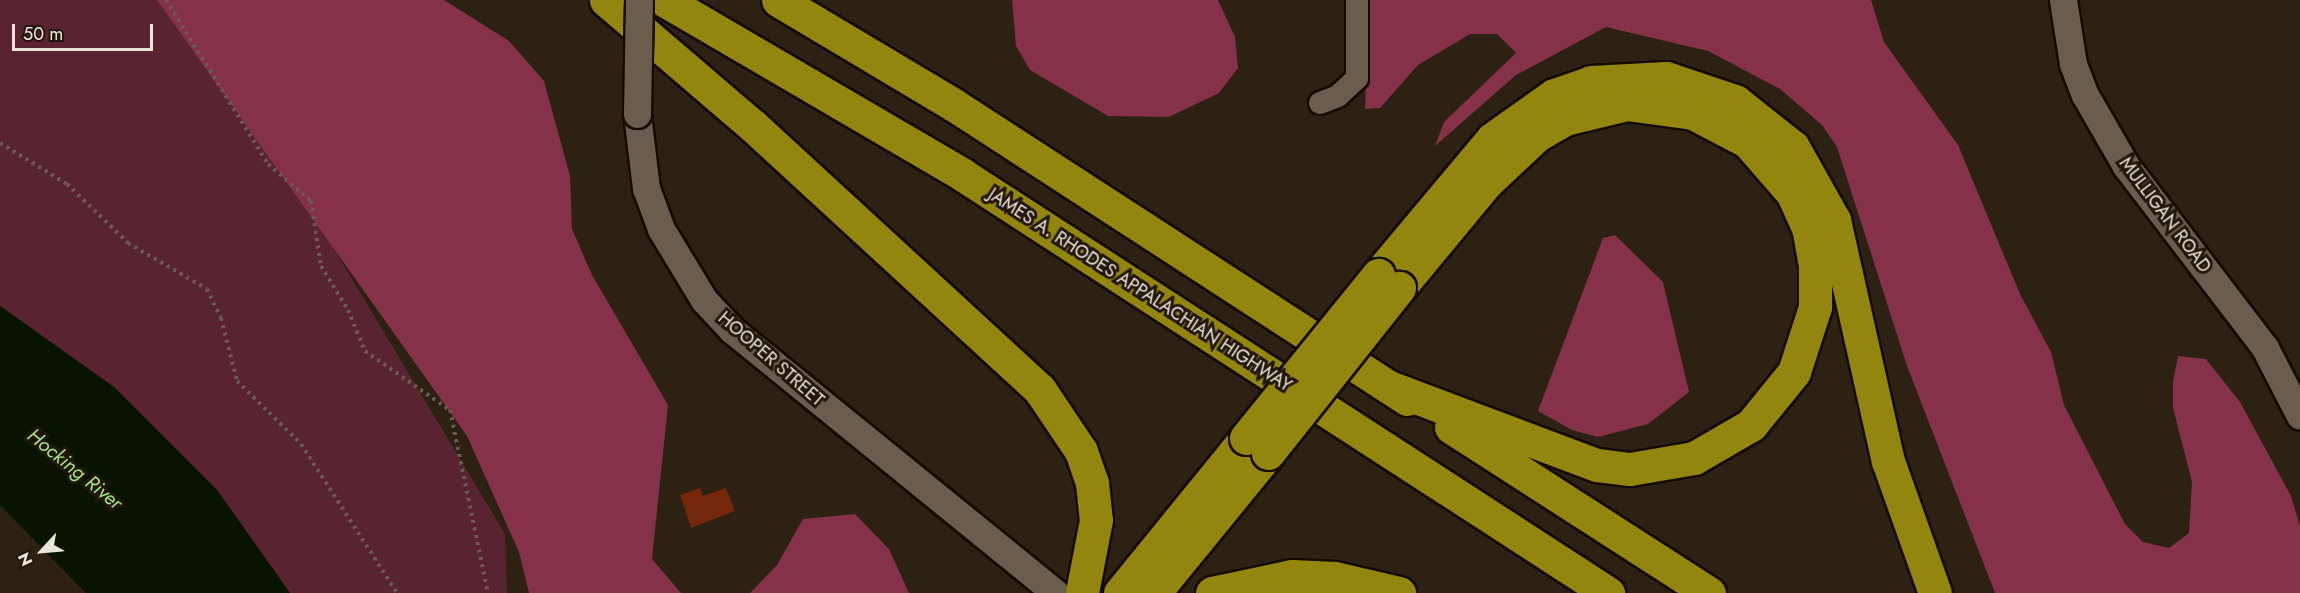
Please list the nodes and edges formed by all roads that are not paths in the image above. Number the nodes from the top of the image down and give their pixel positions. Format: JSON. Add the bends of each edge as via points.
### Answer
{"nodes":[{"id":1,"x":606,"y":0,"type":"edge"},
{"id":2,"x":639,"y":0,"type":"edge"},
{"id":3,"x":664,"y":0,"type":"edge"},
{"id":4,"x":778,"y":0,"type":"edge"},
{"id":5,"x":1357,"y":0,"type":"edge"},
{"id":6,"x":2063,"y":0,"type":"edge"},
{"id":7,"x":1320,"y":103,"type":"dead end"},
{"id":8,"x":1389,"y":282,"type":"junction"},
{"id":9,"x":1389,"y":387,"type":"junction"},
{"id":10,"x":2300,"y":416,"type":"edge"},
{"id":11,"x":1257,"y":445,"type":"junction"},
{"id":12,"x":1056,"y":593,"type":"edge"},
{"id":13,"x":1082,"y":593,"type":"edge"},
{"id":14,"x":1120,"y":593,"type":"edge"},
{"id":15,"x":1154,"y":593,"type":"edge"},
{"id":16,"x":1212,"y":593,"type":"edge"},
{"id":17,"x":1399,"y":593,"type":"edge"},
{"id":18,"x":1608,"y":593,"type":"edge"},
{"id":19,"x":1709,"y":593,"type":"edge"},
{"id":20,"x":1935,"y":593,"type":"edge"}],
"edges":[{"from":1,"to":13,"type":"highway","via":[[752,125],[1040,390],[1076,441],[1092,483],[1093,559]]},
{"from":2,"to":12,"type":"street","name":"HOOPER STREET","bridge":true,"via":[[637,114],[642,169],[657,219],[680,267],[732,330]]},
{"from":3,"to":18,"type":"highway","name":"JAMES A. RHODES APPALACHIAN HIGHWAY","via":[[963,175]]},
{"from":4,"to":9,"type":"highway","via":[[954,105]]},
{"from":5,"to":7,"type":"street","via":[[1357,78],[1338,96]]},
{"from":6,"to":10,"type":"street","name":"MULLIGAN ROAD","via":[[2073,64],[2085,95],[2126,166],[2265,348]]},
{"from":8,"to":9,"type":"highway","via":[[1536,136],[1565,119],[1627,104],[1693,113],[1748,142],[1793,194],[1808,228],[1815,266],[1815,307],[1794,372],[1750,424],[1694,458],[1630,469],[1597,465]]},
{"from":8,"to":11,"type":"highway","bridge":true},
{"from":8,"to":20,"type":"highway","via":[[1492,139],[1554,95],[1591,82],[1666,78],[1735,101],[1793,147],[1834,220],[1888,461]]},
{"from":9,"to":19,"type":"highway"},
{"from":11,"to":14,"type":"highway"},
{"from":11,"to":15,"type":"highway"},
{"from":16,"to":17,"type":"highway","via":[[1292,576],[1335,578]]}]}
